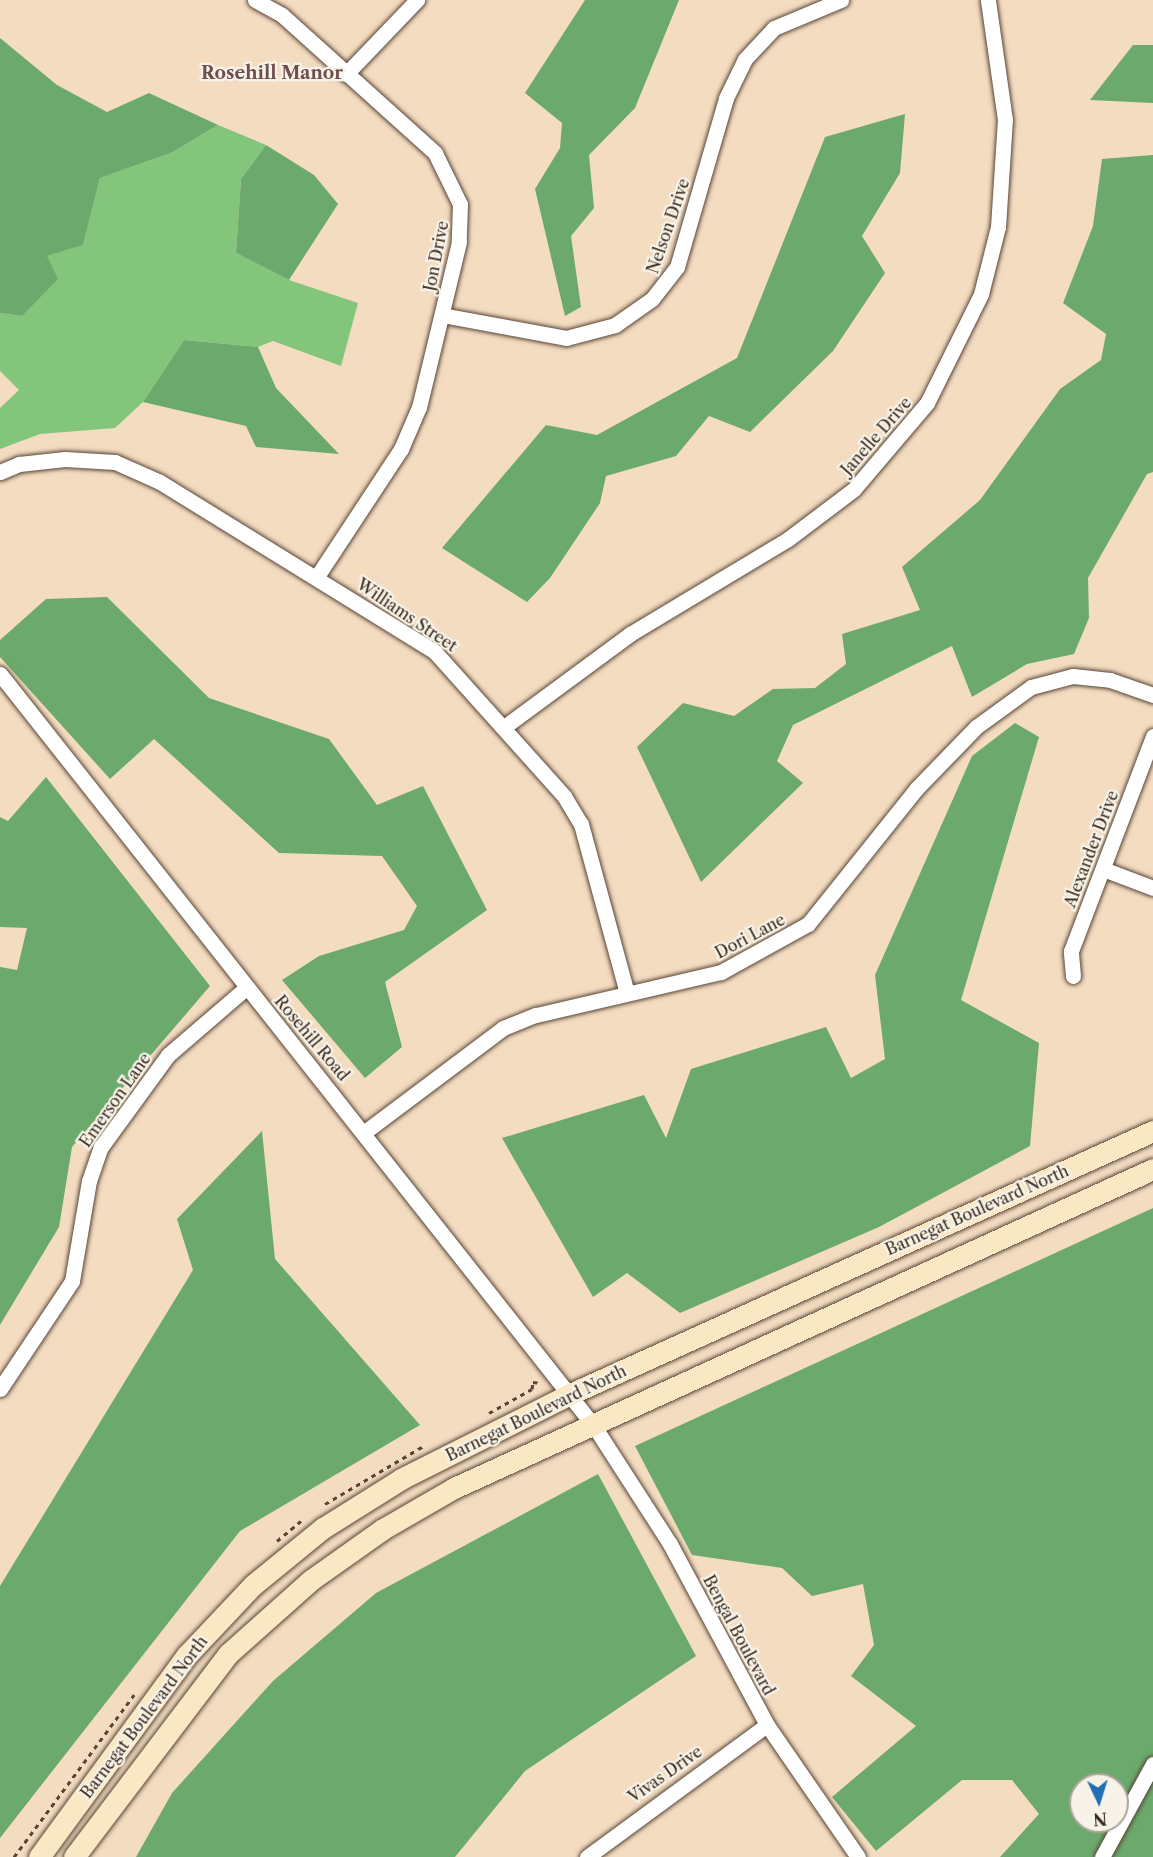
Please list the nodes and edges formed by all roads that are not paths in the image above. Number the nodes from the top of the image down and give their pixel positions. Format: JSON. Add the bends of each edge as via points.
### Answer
{"nodes":[{"id":1,"x":255,"y":0,"type":"edge"},
{"id":2,"x":417,"y":0,"type":"edge"},
{"id":3,"x":841,"y":0,"type":"edge"},
{"id":4,"x":988,"y":0,"type":"edge"},
{"id":5,"x":346,"y":74,"type":"junction"},
{"id":6,"x":442,"y":315,"type":"junction"},
{"id":7,"x":0,"y":472,"type":"edge"},
{"id":8,"x":316,"y":578,"type":"junction"},
{"id":9,"x":0,"y":674,"type":"edge"},
{"id":10,"x":1153,"y":695,"type":"edge"},
{"id":11,"x":504,"y":727,"type":"junction"},
{"id":12,"x":1153,"y":736,"type":"edge"},
{"id":13,"x":1103,"y":869,"type":"junction"},
{"id":14,"x":1153,"y":888,"type":"edge"},
{"id":15,"x":1073,"y":976,"type":"dead end"},
{"id":16,"x":247,"y":987,"type":"junction"},
{"id":17,"x":627,"y":993,"type":"junction"},
{"id":18,"x":366,"y":1131,"type":"junction"},
{"id":19,"x":1153,"y":1131,"type":"edge"},
{"id":20,"x":1153,"y":1169,"type":"edge"},
{"id":21,"x":0,"y":1389,"type":"edge"},
{"id":22,"x":568,"y":1395,"type":"junction"},
{"id":23,"x":594,"y":1426,"type":"junction"},
{"id":24,"x":767,"y":1725,"type":"junction"},
{"id":25,"x":1153,"y":1764,"type":"edge"},
{"id":26,"x":39,"y":1857,"type":"edge"},
{"id":27,"x":74,"y":1857,"type":"edge"},
{"id":28,"x":587,"y":1857,"type":"edge"},
{"id":29,"x":858,"y":1857,"type":"edge"},
{"id":30,"x":1102,"y":1857,"type":"edge"}],
"edges":[{"from":1,"to":5,"type":"street","name":"Jon Drive","via":[[282,15]]},
{"from":2,"to":5,"type":"street"},
{"from":3,"to":6,"type":"street","name":"Nelson Drive","via":[[774,28],[745,59],[726,98],[677,267],[652,299],[615,324],[566,338]]},
{"from":4,"to":11,"type":"street","name":"Janelle Drive","via":[[1005,120],[998,227],[981,294],[927,403],[854,489],[788,539],[630,634]]},
{"from":5,"to":6,"type":"street","name":"Jon Drive","via":[[435,153],[454,184],[462,221]]},
{"from":6,"to":8,"type":"street","name":"Jon Drive","via":[[419,407],[401,449]]},
{"from":7,"to":8,"type":"street","name":"Williams Street","via":[[19,464],[65,459],[115,462],[160,482]]},
{"from":8,"to":11,"type":"street","name":"Williams Street","via":[[434,651]]},
{"from":9,"to":16,"type":"street","name":"Rosehill Road"},
{"from":10,"to":17,"type":"street","name":"Dori Lane","via":[[1110,680],[1073,676],[1013,697],[976,727],[916,789],[808,924],[721,972]]},
{"from":11,"to":17,"type":"street","name":"Williams Street","via":[[582,824]]},
{"from":12,"to":13,"type":"street","name":"Alexander Drive"},
{"from":13,"to":14,"type":"street"},
{"from":13,"to":15,"type":"street","name":"Alexander Drive","via":[[1071,951]]},
{"from":16,"to":18,"type":"street","name":"Rosehill Road"},
{"from":16,"to":21,"type":"street","name":"Emerson Lane","via":[[168,1055],[101,1147],[88,1180],[72,1281]]},
{"from":17,"to":18,"type":"street","name":"Dori Lane","via":[[503,1028]]},
{"from":18,"to":22,"type":"street","name":"Rosehill Road"},
{"from":19,"to":22,"type":"street","name":"Barnegat Boulevard North"},
{"from":20,"to":23,"type":"street","name":"Barnegat Boulevard North"},
{"from":22,"to":23,"type":"street","name":"Rosehill Road"},
{"from":22,"to":26,"type":"street","name":"Barnegat Boulevard North","via":[[401,1479],[323,1528],[253,1585],[187,1655]]},
{"from":23,"to":24,"type":"street","name":"Bengal Boulevard","via":[[670,1544]]},
{"from":23,"to":27,"type":"street","name":"Barnegat Boulevard North","via":[[454,1488],[311,1580],[228,1654]]},
{"from":24,"to":28,"type":"street","name":"Vivas Drive"},
{"from":24,"to":29,"type":"street","name":"Bengal Boulevard"},
{"from":25,"to":30,"type":"street"}]}
